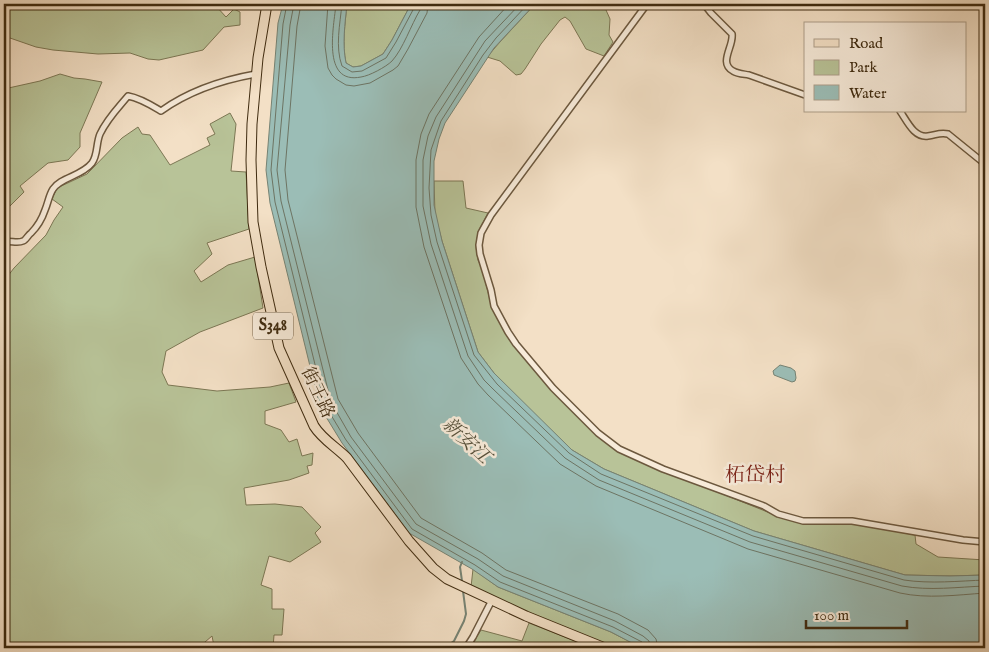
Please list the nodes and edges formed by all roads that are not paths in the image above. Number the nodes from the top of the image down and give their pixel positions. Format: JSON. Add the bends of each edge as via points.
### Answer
{"nodes":[{"id":1,"x":267,"y":4,"type":"edge"},
{"id":2,"x":647,"y":4,"type":"edge"},
{"id":3,"x":704,"y":4,"type":"edge"},
{"id":4,"x":256,"y":74,"type":"junction"},
{"id":5,"x":804,"y":95,"type":"edge"},
{"id":6,"x":901,"y":112,"type":"edge"},
{"id":7,"x":985,"y":164,"type":"edge"},
{"id":8,"x":4,"y":242,"type":"edge"},
{"id":9,"x":985,"y":542,"type":"edge"},
{"id":10,"x":492,"y":600,"type":"junction"},
{"id":11,"x":466,"y":648,"type":"edge"},
{"id":12,"x":605,"y":648,"type":"edge"}],
"edges":[{"from":1,"to":4,"type":"main road","name":"街王路","number":"S348"},
{"from":2,"to":9,"type":"street","via":[[481,233],[479,250],[494,306],[508,332],[553,388],[605,439],[663,469],[794,519],[852,521]]},
{"from":3,"to":5,"type":"street","via":[[732,34],[726,64],[733,72]]},
{"from":4,"to":8,"type":"street","via":[[195,91],[161,111],[128,96],[100,134],[93,162],[55,187],[38,226],[23,241]]},
{"from":4,"to":10,"type":"main road","name":"街王路","number":"S348","via":[[251,140],[253,222],[279,348],[297,390],[318,432],[347,458],[433,568],[458,585]]},
{"from":6,"to":7,"type":"street","via":[[918,134],[927,137],[948,134]]},
{"from":10,"to":11,"type":"street"},
{"from":10,"to":12,"type":"main road","name":"街王路","number":"S348"}]}
